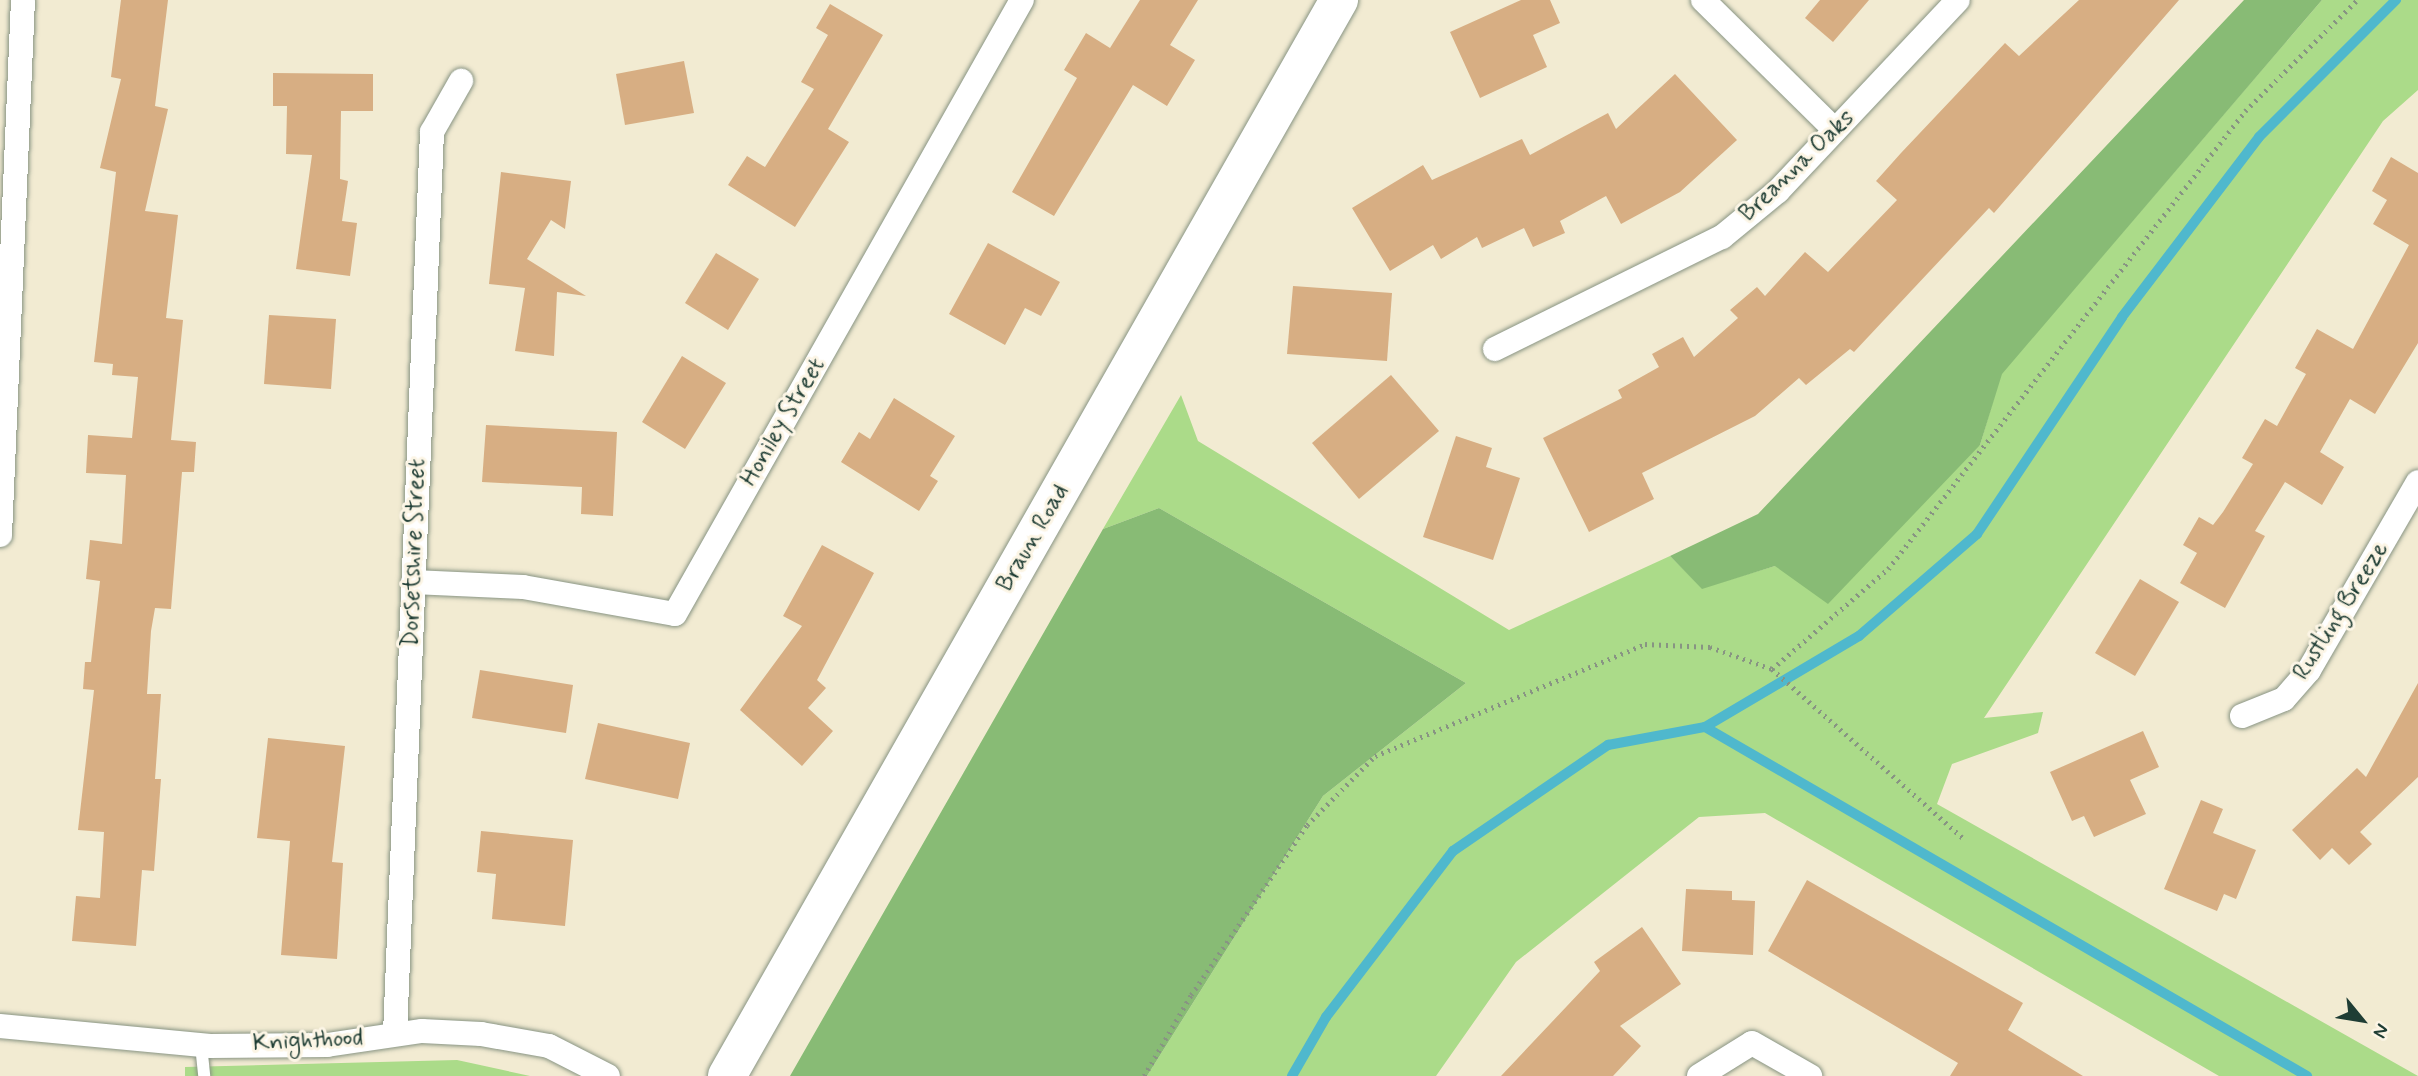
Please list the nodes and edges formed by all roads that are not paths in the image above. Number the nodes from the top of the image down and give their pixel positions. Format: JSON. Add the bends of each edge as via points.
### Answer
{"nodes":[{"id":1,"x":23,"y":0,"type":"edge"},
{"id":2,"x":1022,"y":0,"type":"edge"},
{"id":3,"x":1339,"y":0,"type":"edge"},
{"id":4,"x":1703,"y":0,"type":"edge"},
{"id":5,"x":1958,"y":0,"type":"edge"},
{"id":6,"x":461,"y":81,"type":"dead end"},
{"id":7,"x":1835,"y":130,"type":"junction"},
{"id":8,"x":1495,"y":349,"type":"dead end"},
{"id":9,"x":2418,"y":482,"type":"edge"},
{"id":10,"x":0,"y":536,"type":"edge"},
{"id":11,"x":412,"y":582,"type":"junction"},
{"id":12,"x":2242,"y":716,"type":"dead end"},
{"id":13,"x":0,"y":1026,"type":"edge"},
{"id":14,"x":396,"y":1034,"type":"junction"},
{"id":15,"x":201,"y":1045,"type":"junction"},
{"id":16,"x":204,"y":1076,"type":"edge"},
{"id":17,"x":608,"y":1076,"type":"edge"},
{"id":18,"x":727,"y":1076,"type":"edge"},
{"id":19,"x":1699,"y":1076,"type":"edge"},
{"id":20,"x":1811,"y":1076,"type":"edge"}],
"edges":[{"from":1,"to":10,"type":"street"},
{"from":2,"to":11,"type":"street","name":"Honiley Street","via":[[675,614],[523,587]]},
{"from":3,"to":18,"type":"main road","name":"Braun Road"},
{"from":4,"to":7,"type":"street"},
{"from":5,"to":7,"type":"street","name":"Breanna Oaks"},
{"from":6,"to":11,"type":"street","name":"Dorsetshire Street","via":[[432,132]]},
{"from":7,"to":8,"type":"street","name":"Breanna Oaks","via":[[1778,191],[1722,237]]},
{"from":9,"to":12,"type":"street","name":"Rustling Breeze","via":[[2309,670],[2284,699]]},
{"from":11,"to":14,"type":"street","name":"Dorsetshire Street"},
{"from":13,"to":15,"type":"street","name":"Knighthood"},
{"from":14,"to":15,"type":"street","name":"Knighthood","via":[[327,1045]]},
{"from":14,"to":17,"type":"street","name":"Knighthood","via":[[481,1034],[549,1046]]},
{"from":15,"to":16,"type":"lane"},
{"from":19,"to":20,"type":"street","via":[[1752,1043]]}]}
